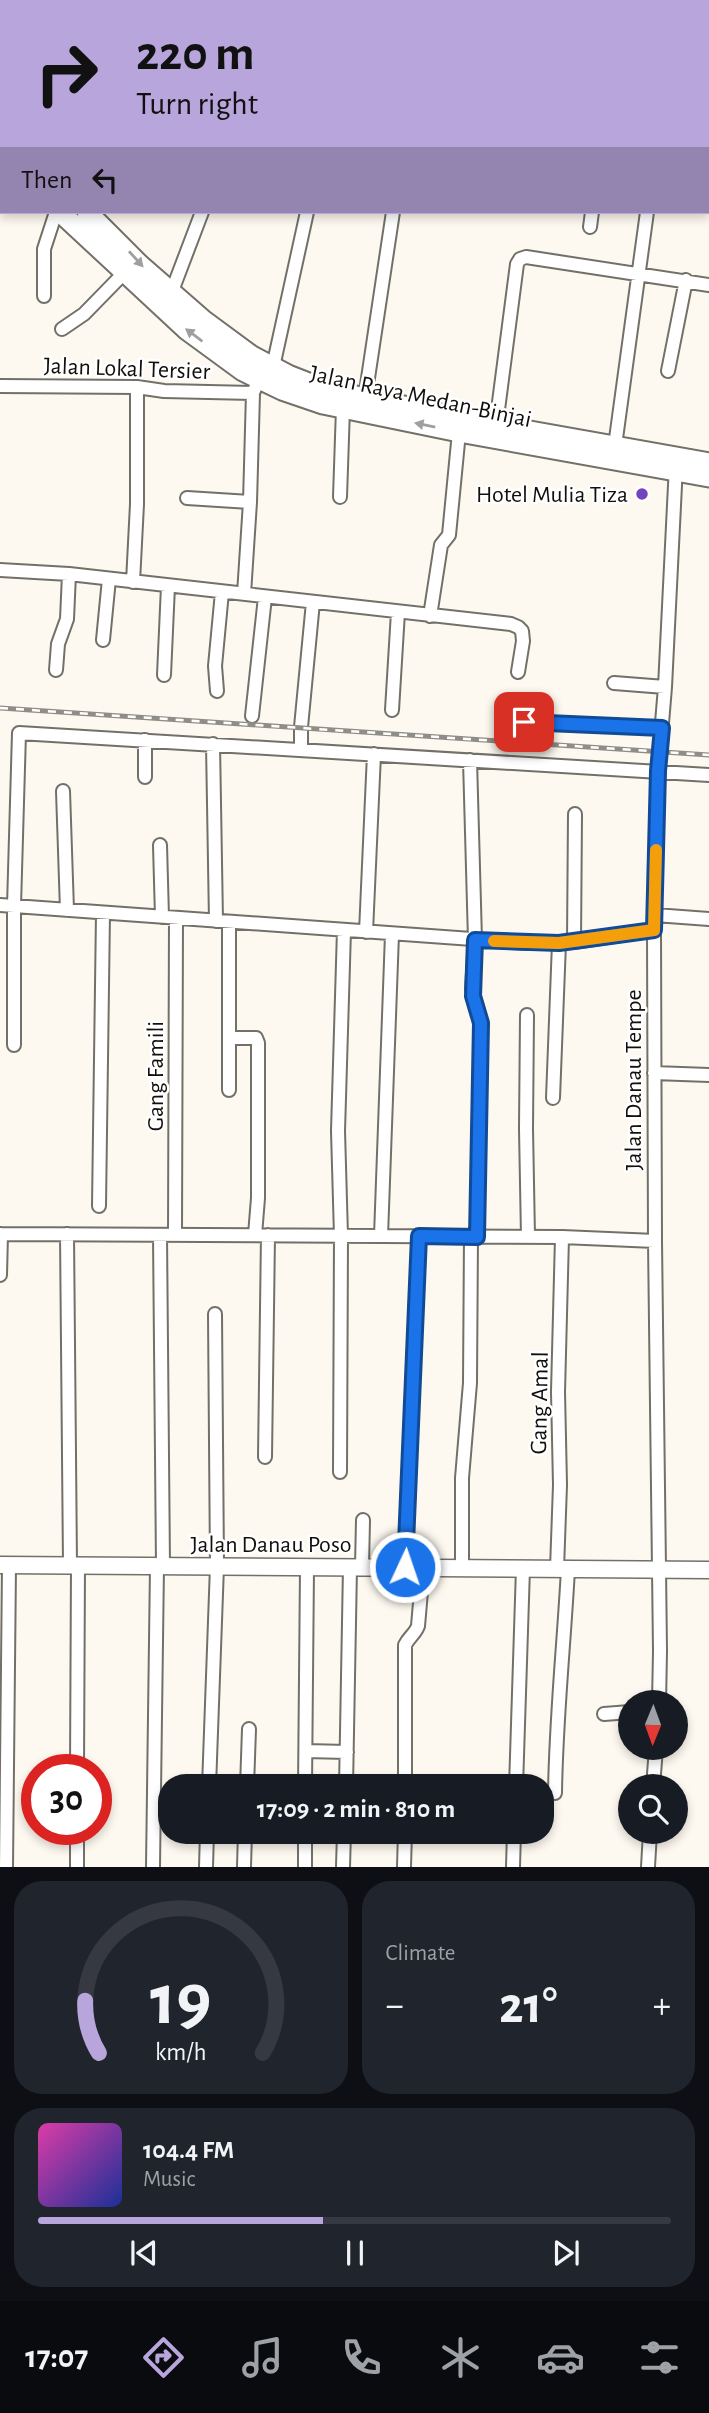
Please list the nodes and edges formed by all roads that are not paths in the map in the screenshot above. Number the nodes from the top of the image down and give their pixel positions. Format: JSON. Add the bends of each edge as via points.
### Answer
{"nodes":[{"id":1,"x":57,"y":214,"type":"edge"},
{"id":2,"x":60,"y":214,"type":"edge"},
{"id":3,"x":89,"y":214,"type":"edge"},
{"id":4,"x":201,"y":214,"type":"edge"},
{"id":5,"x":306,"y":214,"type":"edge"},
{"id":6,"x":393,"y":214,"type":"edge"},
{"id":7,"x":592,"y":214,"type":"edge"},
{"id":8,"x":647,"y":214,"type":"edge"},
{"id":9,"x":590,"y":227,"type":"dead end"},
{"id":10,"x":125,"y":272,"type":"junction"},
{"id":11,"x":640,"y":274,"type":"junction"},
{"id":12,"x":686,"y":280,"type":"junction"},
{"id":13,"x":709,"y":285,"type":"edge"},
{"id":14,"x":172,"y":291,"type":"junction"},
{"id":15,"x":44,"y":296,"type":"dead end"},
{"id":16,"x":62,"y":329,"type":"dead end"},
{"id":17,"x":668,"y":371,"type":"dead end"},
{"id":18,"x":262,"y":379,"type":"junction"},
{"id":19,"x":0,"y":386,"type":"edge"},
{"id":20,"x":137,"y":387,"type":"junction"},
{"id":21,"x":365,"y":398,"type":"junction"},
{"id":22,"x":343,"y":408,"type":"junction"},
{"id":23,"x":496,"y":425,"type":"junction"},
{"id":24,"x":459,"y":432,"type":"junction"},
{"id":25,"x":615,"y":446,"type":"junction"},
{"id":26,"x":709,"y":463,"type":"edge"},
{"id":27,"x":676,"y":465,"type":"junction"},
{"id":28,"x":709,"y":477,"type":"edge"},
{"id":29,"x":340,"y":497,"type":"dead end"},
{"id":30,"x":187,"y":498,"type":"dead end"},
{"id":31,"x":250,"y":502,"type":"junction"},
{"id":32,"x":0,"y":570,"type":"edge"},
{"id":33,"x":69,"y":574,"type":"junction"},
{"id":34,"x":109,"y":579,"type":"junction"},
{"id":35,"x":132,"y":582,"type":"junction"},
{"id":36,"x":168,"y":586,"type":"junction"},
{"id":37,"x":222,"y":592,"type":"junction"},
{"id":38,"x":244,"y":594,"type":"junction"},
{"id":39,"x":265,"y":597,"type":"junction"},
{"id":40,"x":313,"y":603,"type":"junction"},
{"id":41,"x":398,"y":612,"type":"junction"},
{"id":42,"x":430,"y":616,"type":"junction"},
{"id":43,"x":103,"y":640,"type":"dead end"},
{"id":44,"x":56,"y":670,"type":"dead end"},
{"id":45,"x":518,"y":672,"type":"dead end"},
{"id":46,"x":164,"y":675,"type":"dead end"},
{"id":47,"x":614,"y":683,"type":"dead end"},
{"id":48,"x":665,"y":687,"type":"junction"},
{"id":49,"x":217,"y":691,"type":"dead end"},
{"id":50,"x":392,"y":710,"type":"dead end"},
{"id":51,"x":252,"y":716,"type":"dead end"},
{"id":52,"x":524,"y":722,"type":"dead end"},
{"id":53,"x":662,"y":728,"type":"junction"},
{"id":54,"x":145,"y":740,"type":"junction"},
{"id":55,"x":213,"y":744,"type":"junction"},
{"id":56,"x":301,"y":750,"type":"junction"},
{"id":57,"x":374,"y":754,"type":"junction"},
{"id":58,"x":470,"y":760,"type":"junction"},
{"id":59,"x":658,"y":771,"type":"junction"},
{"id":60,"x":709,"y":775,"type":"edge"},
{"id":61,"x":145,"y":777,"type":"dead end"},
{"id":62,"x":63,"y":791,"type":"dead end"},
{"id":63,"x":575,"y":814,"type":"dead end"},
{"id":64,"x":160,"y":845,"type":"dead end"},
{"id":65,"x":0,"y":905,"type":"edge"},
{"id":66,"x":14,"y":906,"type":"junction"},
{"id":67,"x":67,"y":910,"type":"junction"},
{"id":68,"x":103,"y":913,"type":"junction"},
{"id":69,"x":655,"y":915,"type":"junction"},
{"id":70,"x":162,"y":917,"type":"junction"},
{"id":71,"x":176,"y":918,"type":"junction"},
{"id":72,"x":709,"y":919,"type":"edge"},
{"id":73,"x":223,"y":921,"type":"junction"},
{"id":74,"x":344,"y":930,"type":"junction"},
{"id":75,"x":654,"y":930,"type":"junction"},
{"id":76,"x":366,"y":932,"type":"junction"},
{"id":77,"x":392,"y":934,"type":"junction"},
{"id":78,"x":475,"y":940,"type":"junction"},
{"id":79,"x":574,"y":942,"type":"junction"},
{"id":80,"x":559,"y":943,"type":"junction"},
{"id":81,"x":527,"y":1016,"type":"dead end"},
{"id":82,"x":229,"y":1038,"type":"junction"},
{"id":83,"x":14,"y":1045,"type":"dead end"},
{"id":84,"x":654,"y":1073,"type":"junction"},
{"id":85,"x":709,"y":1075,"type":"edge"},
{"id":86,"x":229,"y":1090,"type":"dead end"},
{"id":87,"x":553,"y":1098,"type":"dead end"},
{"id":88,"x":99,"y":1206,"type":"dead end"},
{"id":89,"x":0,"y":1234,"type":"edge"},
{"id":90,"x":67,"y":1234,"type":"junction"},
{"id":91,"x":160,"y":1234,"type":"junction"},
{"id":92,"x":175,"y":1235,"type":"junction"},
{"id":93,"x":262,"y":1235,"type":"junction"},
{"id":94,"x":341,"y":1236,"type":"junction"},
{"id":95,"x":381,"y":1236,"type":"junction"},
{"id":96,"x":419,"y":1236,"type":"junction"},
{"id":97,"x":474,"y":1237,"type":"junction"},
{"id":98,"x":528,"y":1237,"type":"junction"},
{"id":99,"x":562,"y":1237,"type":"junction"},
{"id":100,"x":654,"y":1241,"type":"junction"},
{"id":101,"x":0,"y":1275,"type":"edge"},
{"id":102,"x":215,"y":1314,"type":"dead end"},
{"id":103,"x":265,"y":1457,"type":"dead end"},
{"id":104,"x":340,"y":1472,"type":"dead end"},
{"id":105,"x":363,"y":1520,"type":"dead end"},
{"id":106,"x":4,"y":1564,"type":"edge"},
{"id":107,"x":74,"y":1565,"type":"junction"},
{"id":108,"x":160,"y":1566,"type":"junction"},
{"id":109,"x":218,"y":1566,"type":"junction"},
{"id":110,"x":356,"y":1567,"type":"junction"},
{"id":111,"x":405,"y":1567,"type":"junction"},
{"id":112,"x":307,"y":1568,"type":"junction"},
{"id":113,"x":424,"y":1568,"type":"junction"},
{"id":114,"x":462,"y":1568,"type":"junction"},
{"id":115,"x":523,"y":1568,"type":"junction"},
{"id":116,"x":562,"y":1569,"type":"junction"},
{"id":117,"x":659,"y":1569,"type":"junction"},
{"id":118,"x":709,"y":1570,"type":"edge"},
{"id":119,"x":5,"y":1638,"type":"edge"},
{"id":120,"x":659,"y":1690,"type":"edge"},
{"id":121,"x":618,"y":1713,"type":"edge"},
{"id":122,"x":604,"y":1714,"type":"dead end"},
{"id":123,"x":249,"y":1729,"type":"dead end"},
{"id":124,"x":306,"y":1751,"type":"junction"},
{"id":125,"x":347,"y":1752,"type":"junction"},
{"id":126,"x":77,"y":1754,"type":"edge"},
{"id":127,"x":210,"y":1774,"type":"edge"},
{"id":128,"x":247,"y":1774,"type":"edge"},
{"id":129,"x":305,"y":1774,"type":"edge"},
{"id":130,"x":346,"y":1774,"type":"edge"},
{"id":131,"x":405,"y":1774,"type":"edge"},
{"id":132,"x":516,"y":1774,"type":"edge"},
{"id":133,"x":555,"y":1793,"type":"dead end"},
{"id":134,"x":207,"y":1844,"type":"edge"},
{"id":135,"x":245,"y":1844,"type":"edge"},
{"id":136,"x":305,"y":1844,"type":"edge"},
{"id":137,"x":344,"y":1844,"type":"edge"},
{"id":138,"x":405,"y":1844,"type":"edge"},
{"id":139,"x":514,"y":1844,"type":"edge"},
{"id":140,"x":649,"y":1844,"type":"edge"},
{"id":141,"x":77,"y":1845,"type":"edge"},
{"id":142,"x":6,"y":1867,"type":"edge"},
{"id":143,"x":77,"y":1867,"type":"edge"},
{"id":144,"x":153,"y":1867,"type":"edge"},
{"id":145,"x":206,"y":1867,"type":"edge"},
{"id":146,"x":244,"y":1867,"type":"edge"},
{"id":147,"x":304,"y":1867,"type":"edge"},
{"id":148,"x":343,"y":1867,"type":"edge"},
{"id":149,"x":404,"y":1867,"type":"edge"},
{"id":150,"x":513,"y":1867,"type":"edge"},
{"id":151,"x":648,"y":1867,"type":"edge"}],
"edges":[{"from":1,"to":15,"type":"street","via":[[44,249]]},
{"from":2,"to":10,"type":"main road","name":"Jalan Raya Medan-Binjai"},
{"from":3,"to":14,"type":"main road","name":"Jalan Raya Medan-Binjai","one_way":true},
{"from":4,"to":14,"type":"street"},
{"from":5,"to":18,"type":"street"},
{"from":6,"to":21,"type":"street"},
{"from":7,"to":9,"type":"street"},
{"from":8,"to":11,"type":"street"},
{"from":10,"to":16,"type":"street","via":[[84,314]]},
{"from":18,"to":10,"type":"main road","name":"Jalan Raya Medan-Binjai","one_way":true,"via":[[243,371],[187,330]]},
{"from":11,"to":12,"type":"street"},
{"from":11,"to":23,"type":"street","via":[[520,259]]},
{"from":11,"to":25,"type":"street"},
{"from":12,"to":13,"type":"street"},
{"from":12,"to":17,"type":"street"},
{"from":14,"to":18,"type":"main road","name":"Jalan Raya Medan-Binjai","via":[[252,356]]},
{"from":18,"to":20,"type":"street","name":"Jalan Lokal Tersier","via":[[164,391]]},
{"from":18,"to":21,"type":"main road","name":"Jalan Raya Medan-Binjai"},
{"from":18,"to":22,"type":"main road","name":"Jalan Raya Medan-Binjai","via":[[282,390]]},
{"from":18,"to":31,"type":"street"},
{"from":19,"to":20,"type":"street","name":"Jalan Lokal Tersier"},
{"from":20,"to":35,"type":"street"},
{"from":21,"to":23,"type":"main road","name":"Jalan Raya Medan-Binjai"},
{"from":24,"to":22,"type":"main road","name":"Jalan Raya Medan-Binjai","one_way":true},
{"from":22,"to":29,"type":"street"},
{"from":23,"to":25,"type":"main road","name":"Jalan Raya Medan-Binjai"},
{"from":24,"to":27,"type":"main road","name":"Jalan Raya Medan-Binjai"},
{"from":24,"to":42,"type":"street","via":[[449,535],[441,545]]},
{"from":25,"to":27,"type":"main road","name":"Jalan Raya Medan-Binjai"},
{"from":26,"to":27,"type":"main road","name":"Jalan Raya Medan-Binjai"},
{"from":27,"to":28,"type":"main road","name":"Jalan Raya Medan-Binjai"},
{"from":27,"to":48,"type":"street","name":"Jalan Danau Tempe"},
{"from":30,"to":31,"type":"street"},
{"from":31,"to":38,"type":"street"},
{"from":32,"to":33,"type":"street"},
{"from":33,"to":34,"type":"street"},
{"from":33,"to":44,"type":"street","via":[[67,619],[58,644]]},
{"from":34,"to":35,"type":"street"},
{"from":34,"to":43,"type":"street"},
{"from":35,"to":36,"type":"street"},
{"from":36,"to":37,"type":"street"},
{"from":36,"to":46,"type":"street"},
{"from":37,"to":38,"type":"street"},
{"from":37,"to":49,"type":"street"},
{"from":38,"to":39,"type":"street"},
{"from":39,"to":40,"type":"street"},
{"from":39,"to":51,"type":"street"},
{"from":40,"to":41,"type":"street"},
{"from":40,"to":56,"type":"street"},
{"from":41,"to":42,"type":"street"},
{"from":41,"to":50,"type":"street"},
{"from":42,"to":45,"type":"street","via":[[518,627],[523,641]]},
{"from":47,"to":48,"type":"street"},
{"from":48,"to":53,"type":"street","name":"Jalan Danau Tempe"},
{"from":52,"to":53,"type":"street"},
{"from":53,"to":59,"type":"street","name":"Jalan Danau Tempe"},
{"from":54,"to":55,"type":"street"},
{"from":54,"to":61,"type":"street"},
{"from":54,"to":66,"type":"street","via":[[19,733]]},
{"from":55,"to":56,"type":"street"},
{"from":55,"to":73,"type":"street"},
{"from":56,"to":57,"type":"street"},
{"from":57,"to":58,"type":"street"},
{"from":57,"to":76,"type":"street"},
{"from":58,"to":59,"type":"street"},
{"from":58,"to":78,"type":"street"},
{"from":59,"to":60,"type":"street"},
{"from":59,"to":69,"type":"street","name":"Jalan Danau Tempe"},
{"from":62,"to":67,"type":"street"},
{"from":63,"to":79,"type":"street"},
{"from":64,"to":70,"type":"street"},
{"from":65,"to":66,"type":"street"},
{"from":66,"to":67,"type":"street"},
{"from":66,"to":83,"type":"street"},
{"from":67,"to":68,"type":"street"},
{"from":68,"to":70,"type":"street"},
{"from":68,"to":88,"type":"street"},
{"from":69,"to":72,"type":"street"},
{"from":69,"to":75,"type":"street","name":"Jalan Danau Tempe"},
{"from":70,"to":71,"type":"street"},
{"from":71,"to":73,"type":"street"},
{"from":71,"to":92,"type":"street","name":"Gang Famili"},
{"from":73,"to":74,"type":"street"},
{"from":73,"to":82,"type":"street"},
{"from":74,"to":76,"type":"street"},
{"from":74,"to":94,"type":"street","via":[[338,1131]]},
{"from":75,"to":79,"type":"street"},
{"from":75,"to":84,"type":"street","name":"Jalan Danau Tempe"},
{"from":76,"to":77,"type":"street"},
{"from":77,"to":78,"type":"street"},
{"from":77,"to":95,"type":"street"},
{"from":78,"to":80,"type":"street"},
{"from":78,"to":97,"type":"street","via":[[473,996],[481,1023]]},
{"from":79,"to":80,"type":"street"},
{"from":80,"to":87,"type":"street"},
{"from":81,"to":98,"type":"street"},
{"from":82,"to":86,"type":"street"},
{"from":82,"to":93,"type":"street","via":[[256,1038],[258,1043]]},
{"from":84,"to":85,"type":"street"},
{"from":84,"to":100,"type":"street","name":"Jalan Danau Tempe"},
{"from":89,"to":90,"type":"street"},
{"from":89,"to":101,"type":"street"},
{"from":90,"to":91,"type":"street"},
{"from":90,"to":107,"type":"street"},
{"from":91,"to":92,"type":"street"},
{"from":91,"to":108,"type":"street"},
{"from":92,"to":93,"type":"street"},
{"from":93,"to":94,"type":"street"},
{"from":93,"to":103,"type":"street"},
{"from":94,"to":95,"type":"street"},
{"from":94,"to":104,"type":"street"},
{"from":95,"to":96,"type":"street"},
{"from":96,"to":97,"type":"street"},
{"from":96,"to":111,"type":"street"},
{"from":97,"to":98,"type":"street"},
{"from":97,"to":114,"type":"street"},
{"from":98,"to":99,"type":"street"},
{"from":99,"to":100,"type":"street"},
{"from":99,"to":116,"type":"street","name":"Gang Amal","via":[[558,1392]]},
{"from":100,"to":117,"type":"street","name":"Jalan Danau Tempe"},
{"from":102,"to":109,"type":"street"},
{"from":105,"to":110,"type":"street"},
{"from":106,"to":107,"type":"street","name":"Jalan Danau Poso"},
{"from":106,"to":119,"type":"street"},
{"from":107,"to":108,"type":"street","name":"Jalan Danau Poso"},
{"from":107,"to":126,"type":"street"},
{"from":108,"to":109,"type":"street","name":"Jalan Danau Poso"},
{"from":108,"to":144,"type":"street"},
{"from":109,"to":112,"type":"street","name":"Jalan Danau Poso"},
{"from":109,"to":127,"type":"street"},
{"from":110,"to":111,"type":"street","name":"Jalan Danau Poso"},
{"from":110,"to":112,"type":"street","name":"Jalan Danau Poso"},
{"from":110,"to":125,"type":"street"},
{"from":111,"to":113,"type":"street","name":"Jalan Danau Poso"},
{"from":112,"to":124,"type":"street"},
{"from":113,"to":114,"type":"street","name":"Jalan Danau Poso"},
{"from":113,"to":131,"type":"street","via":[[418,1626],[405,1645]]},
{"from":114,"to":115,"type":"street","name":"Jalan Danau Poso"},
{"from":115,"to":116,"type":"street","name":"Jalan Danau Poso"},
{"from":115,"to":132,"type":"street"},
{"from":116,"to":117,"type":"street","name":"Jalan Danau Poso"},
{"from":116,"to":133,"type":"street","name":"Gang Amal","via":[[564,1656]]},
{"from":117,"to":118,"type":"street","name":"Jalan Danau Poso"},
{"from":117,"to":120,"type":"street","name":"Jalan Danau Tempe"},
{"from":119,"to":142,"type":"street"},
{"from":121,"to":122,"type":"street"},
{"from":123,"to":128,"type":"street"},
{"from":124,"to":125,"type":"street"},
{"from":124,"to":129,"type":"street"},
{"from":125,"to":130,"type":"street"},
{"from":134,"to":145,"type":"street"},
{"from":135,"to":146,"type":"street"},
{"from":136,"to":147,"type":"street"},
{"from":137,"to":148,"type":"street"},
{"from":138,"to":149,"type":"street"},
{"from":139,"to":150,"type":"street"},
{"from":140,"to":151,"type":"street"},
{"from":141,"to":143,"type":"street"}]}
